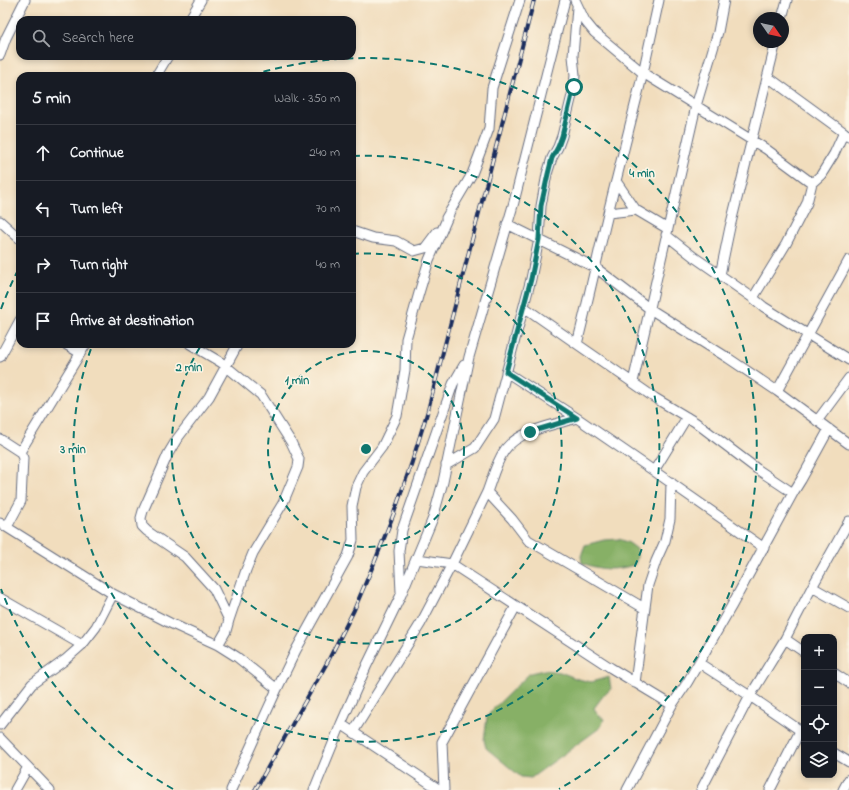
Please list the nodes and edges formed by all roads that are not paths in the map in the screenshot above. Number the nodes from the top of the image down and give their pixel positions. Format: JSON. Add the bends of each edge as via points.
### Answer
{"nodes":[{"id":1,"x":25,"y":0,"type":"edge"},
{"id":2,"x":201,"y":0,"type":"edge"},
{"id":3,"x":520,"y":0,"type":"edge"},
{"id":4,"x":565,"y":0,"type":"edge"},
{"id":5,"x":659,"y":0,"type":"edge"},
{"id":6,"x":724,"y":0,"type":"edge"},
{"id":7,"x":787,"y":0,"type":"edge"},
{"id":8,"x":576,"y":4,"type":"edge"},
{"id":9,"x":784,"y":12,"type":"edge"},
{"id":10,"x":17,"y":16,"type":"edge"},
{"id":11,"x":191,"y":16,"type":"edge"},
{"id":12,"x":16,"y":18,"type":"edge"},
{"id":13,"x":775,"y":48,"type":"edge"},
{"id":14,"x":0,"y":55,"type":"edge"},
{"id":15,"x":166,"y":60,"type":"edge"},
{"id":16,"x":158,"y":72,"type":"edge"},
{"id":17,"x":643,"y":73,"type":"junction"},
{"id":18,"x":768,"y":76,"type":"junction"},
{"id":19,"x":696,"y":106,"type":"junction"},
{"id":20,"x":846,"y":134,"type":"edge"},
{"id":21,"x":752,"y":141,"type":"junction"},
{"id":22,"x":616,"y":181,"type":"junction"},
{"id":23,"x":812,"y":183,"type":"junction"},
{"id":24,"x":636,"y":210,"type":"junction"},
{"id":25,"x":608,"y":213,"type":"junction"},
{"id":26,"x":449,"y":214,"type":"junction"},
{"id":27,"x":0,"y":221,"type":"edge"},
{"id":28,"x":507,"y":224,"type":"junction"},
{"id":29,"x":356,"y":232,"type":"edge"},
{"id":30,"x":667,"y":232,"type":"junction"},
{"id":31,"x":16,"y":236,"type":"edge"},
{"id":32,"x":539,"y":239,"type":"junction"},
{"id":33,"x":849,"y":260,"type":"edge"},
{"id":34,"x":596,"y":268,"type":"junction"},
{"id":35,"x":720,"y":275,"type":"junction"},
{"id":36,"x":753,"y":298,"type":"junction"},
{"id":37,"x":524,"y":307,"type":"junction"},
{"id":38,"x":650,"y":309,"type":"junction"},
{"id":39,"x":16,"y":327,"type":"edge"},
{"id":40,"x":808,"y":335,"type":"junction"},
{"id":41,"x":577,"y":344,"type":"junction"},
{"id":42,"x":72,"y":348,"type":"edge"},
{"id":43,"x":83,"y":348,"type":"edge"},
{"id":44,"x":197,"y":348,"type":"edge"},
{"id":45,"x":236,"y":348,"type":"edge"},
{"id":46,"x":80,"y":353,"type":"junction"},
{"id":47,"x":0,"y":357,"type":"edge"},
{"id":48,"x":469,"y":357,"type":"junction"},
{"id":49,"x":849,"y":360,"type":"edge"},
{"id":50,"x":226,"y":366,"type":"junction"},
{"id":51,"x":506,"y":372,"type":"junction"},
{"id":52,"x":849,"y":378,"type":"edge"},
{"id":53,"x":633,"y":382,"type":"junction"},
{"id":54,"x":777,"y":391,"type":"junction"},
{"id":55,"x":687,"y":417,"type":"junction"},
{"id":56,"x":577,"y":418,"type":"junction"},
{"id":57,"x":818,"y":421,"type":"junction"},
{"id":58,"x":829,"y":429,"type":"junction"},
{"id":59,"x":0,"y":439,"type":"edge"},
{"id":60,"x":849,"y":444,"type":"edge"},
{"id":61,"x":20,"y":452,"type":"junction"},
{"id":62,"x":446,"y":465,"type":"junction"},
{"id":63,"x":654,"y":471,"type":"junction"},
{"id":64,"x":671,"y":482,"type":"junction"},
{"id":65,"x":487,"y":492,"type":"junction"},
{"id":66,"x":793,"y":493,"type":"junction"},
{"id":67,"x":849,"y":521,"type":"edge"},
{"id":68,"x":3,"y":525,"type":"edge"},
{"id":69,"x":764,"y":548,"type":"junction"},
{"id":70,"x":417,"y":558,"type":"junction"},
{"id":71,"x":452,"y":564,"type":"junction"},
{"id":72,"x":812,"y":587,"type":"junction"},
{"id":73,"x":113,"y":594,"type":"junction"},
{"id":74,"x":401,"y":595,"type":"junction"},
{"id":75,"x":0,"y":598,"type":"edge"},
{"id":76,"x":516,"y":606,"type":"junction"},
{"id":77,"x":644,"y":608,"type":"junction"},
{"id":78,"x":849,"y":608,"type":"edge"},
{"id":79,"x":229,"y":620,"type":"junction"},
{"id":80,"x":784,"y":639,"type":"junction"},
{"id":81,"x":218,"y":645,"type":"junction"},
{"id":82,"x":82,"y":646,"type":"junction"},
{"id":83,"x":801,"y":650,"type":"edge"},
{"id":84,"x":699,"y":663,"type":"junction"},
{"id":85,"x":837,"y":675,"type":"edge"},
{"id":86,"x":635,"y":683,"type":"junction"},
{"id":87,"x":849,"y":683,"type":"edge"},
{"id":88,"x":277,"y":689,"type":"junction"},
{"id":89,"x":750,"y":696,"type":"junction"},
{"id":90,"x":672,"y":705,"type":"junction"},
{"id":91,"x":341,"y":724,"type":"junction"},
{"id":92,"x":0,"y":725,"type":"edge"},
{"id":93,"x":801,"y":731,"type":"edge"},
{"id":94,"x":353,"y":732,"type":"junction"},
{"id":95,"x":801,"y":734,"type":"edge"},
{"id":96,"x":0,"y":738,"type":"edge"},
{"id":97,"x":837,"y":755,"type":"edge"},
{"id":98,"x":849,"y":762,"type":"edge"},
{"id":99,"x":28,"y":767,"type":"junction"},
{"id":100,"x":849,"y":779,"type":"edge"},
{"id":101,"x":47,"y":788,"type":"edge"},
{"id":102,"x":316,"y":789,"type":"edge"},
{"id":103,"x":15,"y":790,"type":"edge"},
{"id":104,"x":231,"y":790,"type":"edge"},
{"id":105,"x":440,"y":790,"type":"edge"},
{"id":106,"x":444,"y":790,"type":"edge"},
{"id":107,"x":626,"y":790,"type":"edge"},
{"id":108,"x":701,"y":790,"type":"edge"},
{"id":109,"x":770,"y":790,"type":"edge"},
{"id":110,"x":843,"y":790,"type":"edge"}],
"edges":[{"from":1,"to":10,"type":"street"},
{"from":2,"to":11,"type":"street"},
{"from":3,"to":26,"type":"street","via":[[492,88],[489,129],[472,174]]},
{"from":4,"to":28,"type":"street"},
{"from":5,"to":17,"type":"street"},
{"from":6,"to":19,"type":"street","via":[[718,32]]},
{"from":7,"to":9,"type":"street"},
{"from":8,"to":17,"type":"street","via":[[594,32]]},
{"from":8,"to":32,"type":"street","via":[[574,87],[562,136],[548,174],[541,206]]},
{"from":12,"to":14,"type":"street"},
{"from":13,"to":18,"type":"street"},
{"from":15,"to":16,"type":"street"},
{"from":17,"to":19,"type":"street"},
{"from":17,"to":22,"type":"street"},
{"from":18,"to":20,"type":"street"},
{"from":18,"to":21,"type":"street"},
{"from":19,"to":21,"type":"street"},
{"from":19,"to":30,"type":"street"},
{"from":20,"to":23,"type":"street","via":[[821,176]]},
{"from":21,"to":23,"type":"street"},
{"from":21,"to":35,"type":"street"},
{"from":22,"to":24,"type":"street"},
{"from":22,"to":25,"type":"street"},
{"from":23,"to":36,"type":"street","via":[[808,203]]},
{"from":24,"to":25,"type":"street"},
{"from":24,"to":30,"type":"street"},
{"from":25,"to":34,"type":"street"},
{"from":26,"to":29,"type":"street","via":[[427,246],[420,250],[414,251],[396,241]]},
{"from":26,"to":88,"type":"street","via":[[429,260],[406,339],[405,370],[397,416],[382,447],[363,472],[356,487],[352,506],[353,540],[348,556]]},
{"from":27,"to":31,"type":"street"},
{"from":28,"to":32,"type":"street"},
{"from":28,"to":48,"type":"street"},
{"from":30,"to":35,"type":"street","via":[[694,258]]},
{"from":30,"to":38,"type":"street"},
{"from":32,"to":34,"type":"street"},
{"from":32,"to":37,"type":"street"},
{"from":33,"to":40,"type":"street"},
{"from":34,"to":38,"type":"street"},
{"from":34,"to":41,"type":"street"},
{"from":35,"to":36,"type":"street"},
{"from":36,"to":40,"type":"street"},
{"from":37,"to":41,"type":"street"},
{"from":37,"to":51,"type":"street"},
{"from":38,"to":53,"type":"street"},
{"from":38,"to":54,"type":"street"},
{"from":39,"to":47,"type":"street"},
{"from":40,"to":49,"type":"street"},
{"from":40,"to":54,"type":"street"},
{"from":41,"to":53,"type":"street"},
{"from":42,"to":46,"type":"street"},
{"from":43,"to":46,"type":"street"},
{"from":44,"to":50,"type":"street"},
{"from":45,"to":50,"type":"street"},
{"from":46,"to":61,"type":"street"},
{"from":48,"to":62,"type":"street"},
{"from":48,"to":74,"type":"street","via":[[453,384],[402,530]]},
{"from":50,"to":79,"type":"street","via":[[261,394],[299,459],[283,503],[253,553]]},
{"from":50,"to":79,"type":"street","via":[[209,397],[174,444],[141,518],[142,526],[147,531],[185,557],[214,589]]},
{"from":51,"to":56,"type":"street"},
{"from":51,"to":62,"type":"street","via":[[494,419],[486,433],[475,448]]},
{"from":52,"to":57,"type":"street"},
{"from":53,"to":55,"type":"street"},
{"from":54,"to":57,"type":"street"},
{"from":55,"to":63,"type":"street"},
{"from":55,"to":66,"type":"street"},
{"from":56,"to":63,"type":"street"},
{"from":56,"to":65,"type":"street","via":[[518,437],[504,451]]},
{"from":57,"to":58,"type":"street"},
{"from":58,"to":60,"type":"street"},
{"from":58,"to":66,"type":"street"},
{"from":59,"to":61,"type":"street"},
{"from":61,"to":68,"type":"street","via":[[23,458],[21,501]]},
{"from":62,"to":70,"type":"street","via":[[433,518]]},
{"from":63,"to":64,"type":"street"},
{"from":64,"to":69,"type":"street"},
{"from":64,"to":77,"type":"street","via":[[668,531],[648,585]]},
{"from":65,"to":71,"type":"street"},
{"from":65,"to":77,"type":"street","via":[[528,540]]},
{"from":66,"to":69,"type":"street"},
{"from":67,"to":72,"type":"street"},
{"from":68,"to":73,"type":"street"},
{"from":69,"to":84,"type":"street"},
{"from":70,"to":71,"type":"street"},
{"from":70,"to":74,"type":"street"},
{"from":71,"to":76,"type":"street"},
{"from":71,"to":94,"type":"street","via":[[421,623]]},
{"from":72,"to":78,"type":"street"},
{"from":72,"to":80,"type":"street"},
{"from":73,"to":81,"type":"street"},
{"from":73,"to":82,"type":"street","via":[[96,627]]},
{"from":74,"to":91,"type":"street"},
{"from":75,"to":82,"type":"street"},
{"from":76,"to":86,"type":"street"},
{"from":76,"to":106,"type":"street","via":[[442,742]]},
{"from":77,"to":86,"type":"street"},
{"from":79,"to":81,"type":"street"},
{"from":80,"to":83,"type":"street"},
{"from":80,"to":89,"type":"street"},
{"from":81,"to":88,"type":"street"},
{"from":82,"to":92,"type":"street","via":[[32,684]]},
{"from":84,"to":89,"type":"street"},
{"from":84,"to":90,"type":"street"},
{"from":85,"to":87,"type":"street"},
{"from":86,"to":90,"type":"street"},
{"from":88,"to":104,"type":"street"},
{"from":89,"to":93,"type":"street"},
{"from":89,"to":108,"type":"street"},
{"from":90,"to":107,"type":"street"},
{"from":91,"to":94,"type":"street"},
{"from":91,"to":102,"type":"street"},
{"from":94,"to":105,"type":"street"},
{"from":95,"to":109,"type":"street"},
{"from":96,"to":99,"type":"street"},
{"from":97,"to":98,"type":"street"},
{"from":99,"to":101,"type":"street"},
{"from":99,"to":103,"type":"street"},
{"from":100,"to":110,"type":"street"}]}
